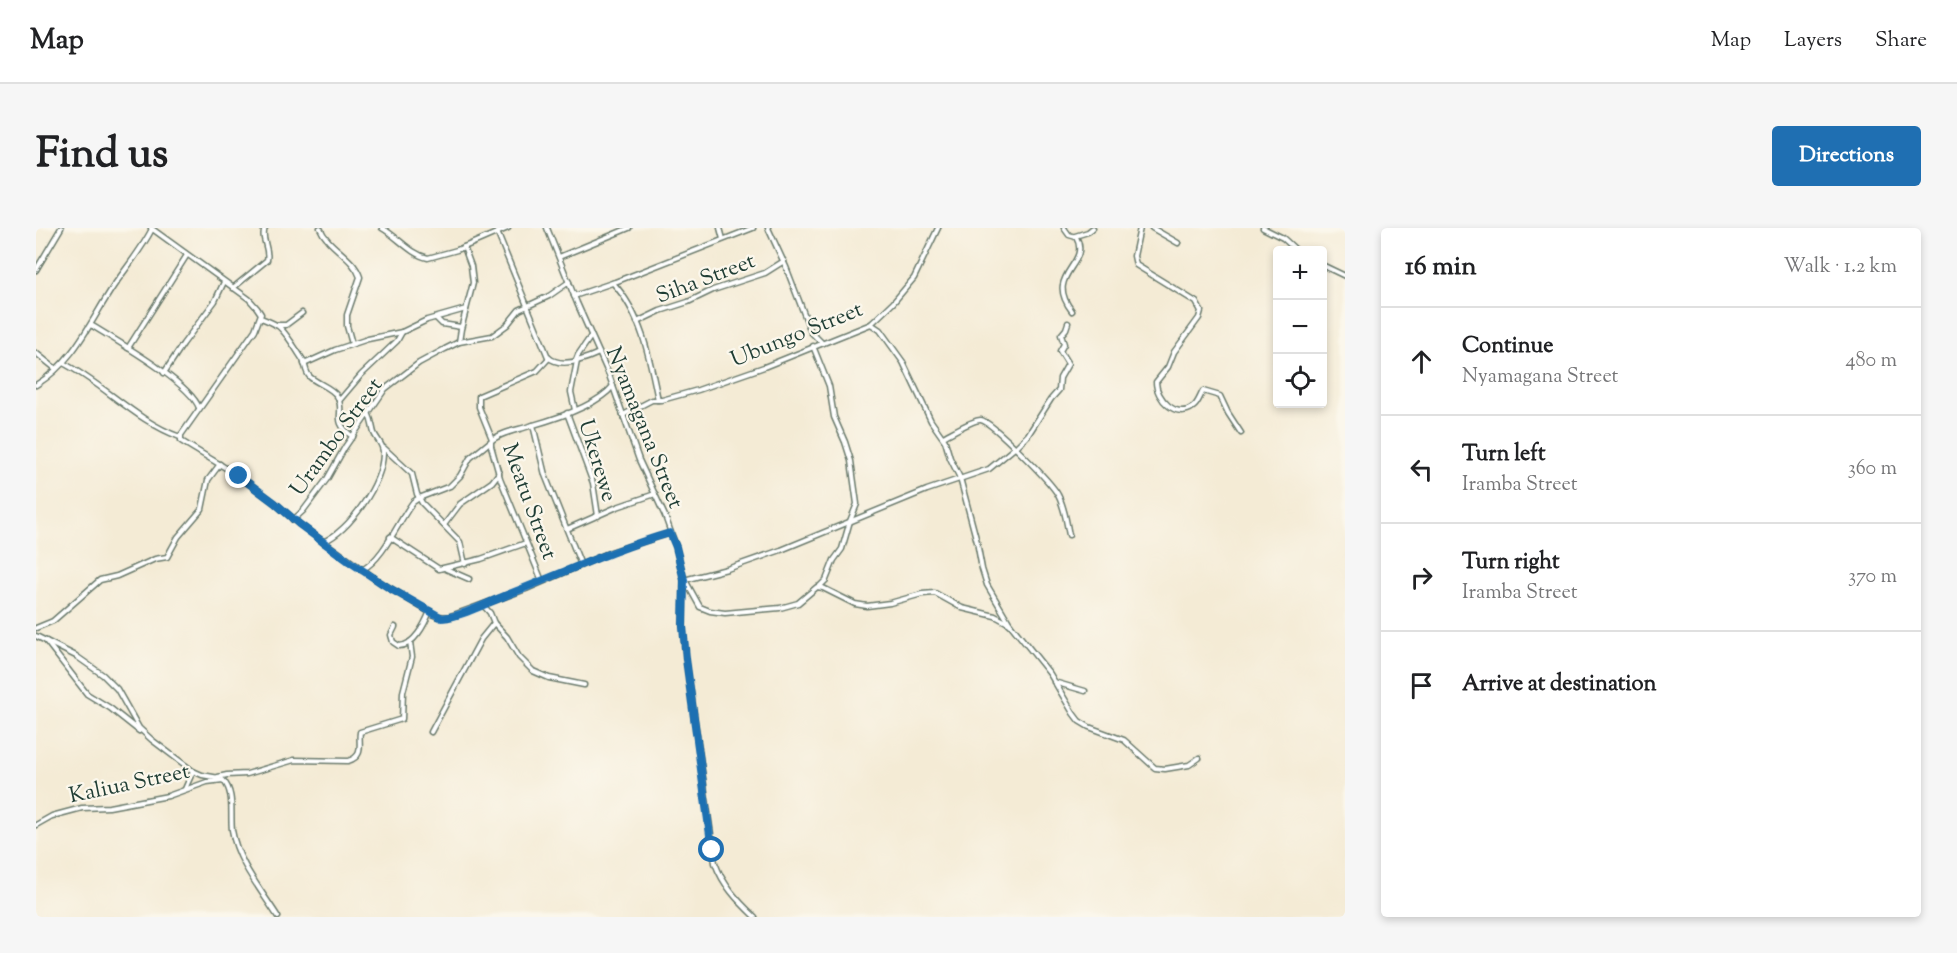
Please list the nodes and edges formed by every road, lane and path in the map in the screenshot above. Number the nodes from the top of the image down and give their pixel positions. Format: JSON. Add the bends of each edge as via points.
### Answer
{"nodes":[{"id":1,"x":61,"y":228,"type":"edge"},
{"id":2,"x":152,"y":228,"type":"edge"},
{"id":3,"x":266,"y":228,"type":"edge"},
{"id":4,"x":320,"y":228,"type":"edge"},
{"id":5,"x":382,"y":228,"type":"edge"},
{"id":6,"x":508,"y":228,"type":"edge"},
{"id":7,"x":547,"y":228,"type":"edge"},
{"id":8,"x":629,"y":228,"type":"edge"},
{"id":9,"x":720,"y":228,"type":"edge"},
{"id":10,"x":753,"y":228,"type":"edge"},
{"id":11,"x":768,"y":228,"type":"edge"},
{"id":12,"x":938,"y":228,"type":"edge"},
{"id":13,"x":1064,"y":228,"type":"edge"},
{"id":14,"x":1093,"y":228,"type":"edge"},
{"id":15,"x":1140,"y":228,"type":"edge"},
{"id":16,"x":1152,"y":228,"type":"edge"},
{"id":17,"x":1263,"y":228,"type":"edge"},
{"id":18,"x":496,"y":231,"type":"edge"},
{"id":19,"x":1074,"y":236,"type":"junction"},
{"id":20,"x":723,"y":239,"type":"junction"},
{"id":21,"x":1178,"y":243,"type":"dead end"},
{"id":22,"x":1291,"y":246,"type":"edge"},
{"id":23,"x":464,"y":247,"type":"junction"},
{"id":24,"x":187,"y":255,"type":"junction"},
{"id":25,"x":559,"y":257,"type":"junction"},
{"id":26,"x":784,"y":261,"type":"junction"},
{"id":27,"x":1327,"y":268,"type":"edge"},
{"id":28,"x":36,"y":270,"type":"edge"},
{"id":29,"x":1345,"y":276,"type":"edge"},
{"id":30,"x":224,"y":282,"type":"junction"},
{"id":31,"x":569,"y":282,"type":"junction"},
{"id":32,"x":613,"y":283,"type":"junction"},
{"id":33,"x":233,"y":288,"type":"junction"},
{"id":34,"x":574,"y":296,"type":"junction"},
{"id":35,"x":528,"y":306,"type":"junction"},
{"id":36,"x":466,"y":309,"type":"junction"},
{"id":37,"x":1072,"y":310,"type":"dead end"},
{"id":38,"x":302,"y":313,"type":"dead end"},
{"id":39,"x":261,"y":318,"type":"junction"},
{"id":40,"x":435,"y":318,"type":"junction"},
{"id":41,"x":637,"y":322,"type":"junction"},
{"id":42,"x":1068,"y":322,"type":"dead end"},
{"id":43,"x":871,"y":324,"type":"junction"},
{"id":44,"x":91,"y":325,"type":"junction"},
{"id":45,"x":276,"y":325,"type":"junction"},
{"id":46,"x":461,"y":327,"type":"junction"},
{"id":47,"x":402,"y":332,"type":"junction"},
{"id":48,"x":591,"y":335,"type":"junction"},
{"id":49,"x":459,"y":342,"type":"junction"},
{"id":50,"x":822,"y":342,"type":"junction"},
{"id":51,"x":352,"y":344,"type":"junction"},
{"id":52,"x":813,"y":346,"type":"junction"},
{"id":53,"x":129,"y":348,"type":"junction"},
{"id":54,"x":599,"y":352,"type":"junction"},
{"id":55,"x":36,"y":353,"type":"edge"},
{"id":56,"x":549,"y":358,"type":"junction"},
{"id":57,"x":577,"y":360,"type":"junction"},
{"id":58,"x":63,"y":363,"type":"junction"},
{"id":59,"x":304,"y":364,"type":"junction"},
{"id":60,"x":56,"y":369,"type":"junction"},
{"id":61,"x":164,"y":373,"type":"junction"},
{"id":62,"x":36,"y":385,"type":"edge"},
{"id":63,"x":614,"y":386,"type":"junction"},
{"id":64,"x":658,"y":400,"type":"junction"},
{"id":65,"x":339,"y":401,"type":"junction"},
{"id":66,"x":199,"y":408,"type":"junction"},
{"id":67,"x":575,"y":410,"type":"junction"},
{"id":68,"x":567,"y":413,"type":"junction"},
{"id":69,"x":368,"y":414,"type":"junction"},
{"id":70,"x":623,"y":415,"type":"junction"},
{"id":71,"x":533,"y":425,"type":"junction"},
{"id":72,"x":1241,"y":433,"type":"dead end"},
{"id":73,"x":180,"y":437,"type":"junction"},
{"id":74,"x":353,"y":437,"type":"junction"},
{"id":75,"x":943,"y":437,"type":"junction"},
{"id":76,"x":491,"y":440,"type":"junction"},
{"id":77,"x":381,"y":445,"type":"junction"},
{"id":78,"x":1015,"y":448,"type":"junction"},
{"id":79,"x":220,"y":464,"type":"junction"},
{"id":80,"x":499,"y":473,"type":"junction"},
{"id":81,"x":960,"y":478,"type":"junction"},
{"id":82,"x":655,"y":494,"type":"junction"},
{"id":83,"x":419,"y":498,"type":"junction"},
{"id":84,"x":598,"y":516,"type":"junction"},
{"id":85,"x":293,"y":520,"type":"junction"},
{"id":86,"x":850,"y":521,"type":"junction"},
{"id":87,"x":444,"y":525,"type":"junction"},
{"id":88,"x":567,"y":529,"type":"junction"},
{"id":89,"x":670,"y":533,"type":"junction"},
{"id":90,"x":1069,"y":535,"type":"dead end"},
{"id":91,"x":390,"y":537,"type":"junction"},
{"id":92,"x":323,"y":542,"type":"junction"},
{"id":93,"x":526,"y":543,"type":"junction"},
{"id":94,"x":465,"y":564,"type":"junction"},
{"id":95,"x":581,"y":565,"type":"junction"},
{"id":96,"x":442,"y":569,"type":"junction"},
{"id":97,"x":362,"y":570,"type":"junction"},
{"id":98,"x":469,"y":579,"type":"dead end"},
{"id":99,"x":684,"y":580,"type":"junction"},
{"id":100,"x":542,"y":581,"type":"junction"},
{"id":101,"x":819,"y":587,"type":"junction"},
{"id":102,"x":483,"y":605,"type":"junction"},
{"id":103,"x":430,"y":611,"type":"junction"},
{"id":104,"x":494,"y":622,"type":"junction"},
{"id":105,"x":1010,"y":624,"type":"junction"},
{"id":106,"x":395,"y":627,"type":"dead end"},
{"id":107,"x":36,"y":628,"type":"edge"},
{"id":108,"x":36,"y":636,"type":"edge"},
{"id":109,"x":45,"y":640,"type":"junction"},
{"id":110,"x":410,"y":642,"type":"junction"},
{"id":111,"x":1054,"y":682,"type":"junction"},
{"id":112,"x":584,"y":685,"type":"dead end"},
{"id":113,"x":1085,"y":691,"type":"dead end"},
{"id":114,"x":431,"y":732,"type":"dead end"},
{"id":115,"x":152,"y":740,"type":"junction"},
{"id":116,"x":1199,"y":759,"type":"dead end"},
{"id":117,"x":193,"y":771,"type":"junction"},
{"id":118,"x":221,"y":779,"type":"junction"},
{"id":119,"x":184,"y":789,"type":"junction"},
{"id":120,"x":36,"y":825,"type":"edge"},
{"id":121,"x":278,"y":917,"type":"edge"},
{"id":122,"x":754,"y":917,"type":"edge"}],
"edges":[{"from":1,"to":28,"type":"street"},
{"from":2,"to":24,"type":"street"},
{"from":2,"to":44,"type":"street"},
{"from":3,"to":33,"type":"street","via":[[263,237],[267,260]]},
{"from":4,"to":51,"type":"street","via":[[360,277],[347,315]]},
{"from":5,"to":23,"type":"street","via":[[428,258]]},
{"from":6,"to":18,"type":"street"},
{"from":7,"to":25,"type":"street","name":"Nyamagana Street"},
{"from":8,"to":25,"type":"street"},
{"from":9,"to":20,"type":"street"},
{"from":10,"to":20,"type":"street"},
{"from":11,"to":26,"type":"street"},
{"from":12,"to":43,"type":"street","name":"Ubungo Street","via":[[914,278]]},
{"from":13,"to":19,"type":"street"},
{"from":14,"to":19,"type":"street"},
{"from":15,"to":72,"type":"street","via":[[1136,265],[1196,302],[1201,311],[1156,382],[1158,393],[1169,406],[1184,411],[1194,407],[1203,391],[1220,396]]},
{"from":16,"to":21,"type":"street"},
{"from":17,"to":22,"type":"street"},
{"from":18,"to":23,"type":"street"},
{"from":18,"to":35,"type":"street"},
{"from":19,"to":37,"type":"street","via":[[1078,256],[1065,276],[1062,291]]},
{"from":20,"to":32,"type":"street"},
{"from":23,"to":36,"type":"street","via":[[473,275]]},
{"from":24,"to":30,"type":"street"},
{"from":24,"to":53,"type":"street"},
{"from":25,"to":31,"type":"street","name":"Nyamagana Street"},
{"from":26,"to":41,"type":"street","name":"Siha Street","via":[[765,273]]},
{"from":26,"to":50,"type":"street","via":[[811,332]]},
{"from":27,"to":29,"type":"street"},
{"from":30,"to":33,"type":"street"},
{"from":30,"to":61,"type":"street"},
{"from":31,"to":34,"type":"street","name":"Nyamagana Street"},
{"from":31,"to":35,"type":"street","name":"Urambo Street"},
{"from":32,"to":34,"type":"street"},
{"from":32,"to":41,"type":"street"},
{"from":33,"to":39,"type":"street","via":[[257,308]]},
{"from":34,"to":48,"type":"street","name":"Nyamagana Street"},
{"from":35,"to":49,"type":"street","name":"Urambo Street","via":[[492,336]]},
{"from":35,"to":56,"type":"street"},
{"from":36,"to":40,"type":"street"},
{"from":36,"to":46,"type":"street"},
{"from":38,"to":45,"type":"street","via":[[290,323]]},
{"from":39,"to":45,"type":"street"},
{"from":39,"to":66,"type":"street"},
{"from":40,"to":46,"type":"street","via":[[442,324]]},
{"from":40,"to":47,"type":"street"},
{"from":41,"to":64,"type":"street"},
{"from":42,"to":78,"type":"street","via":[[1061,335],[1064,344],[1060,351],[1068,364],[1059,390]]},
{"from":43,"to":50,"type":"street","name":"Ubungo Street"},
{"from":43,"to":75,"type":"street","via":[[880,330],[903,362],[931,421]]},
{"from":44,"to":53,"type":"street"},
{"from":44,"to":58,"type":"street"},
{"from":45,"to":59,"type":"street"},
{"from":46,"to":49,"type":"street"},
{"from":47,"to":51,"type":"street"},
{"from":47,"to":65,"type":"street"},
{"from":48,"to":54,"type":"street","name":"Nyamagana Street"},
{"from":48,"to":57,"type":"street"},
{"from":49,"to":69,"type":"street","name":"Urambo Street","via":[[419,363],[385,389]]},
{"from":50,"to":52,"type":"street","name":"Ubungo Street"},
{"from":51,"to":59,"type":"street"},
{"from":52,"to":64,"type":"street","name":"Ubungo Street","via":[[698,390]]},
{"from":52,"to":86,"type":"street","via":[[853,468],[857,504]]},
{"from":53,"to":61,"type":"street"},
{"from":54,"to":57,"type":"street"},
{"from":54,"to":63,"type":"street","name":"Nyamagana Street"},
{"from":55,"to":60,"type":"street"},
{"from":56,"to":57,"type":"street","via":[[557,362]]},
{"from":56,"to":76,"type":"street","via":[[537,371],[479,396]]},
{"from":57,"to":67,"type":"street","via":[[571,392]]},
{"from":58,"to":60,"type":"street"},
{"from":58,"to":73,"type":"street","via":[[144,418]]},
{"from":59,"to":65,"type":"street","via":[[310,377],[332,391]]},
{"from":60,"to":62,"type":"street"},
{"from":61,"to":66,"type":"street","via":[[195,399]]},
{"from":63,"to":67,"type":"street","name":"Meatu Street"},
{"from":63,"to":70,"type":"street","name":"Nyamagana Street"},
{"from":64,"to":70,"type":"street","name":"Ubungo Street"},
{"from":65,"to":74,"type":"street","via":[[339,422]]},
{"from":66,"to":73,"type":"street"},
{"from":67,"to":68,"type":"street","name":"Meatu Street"},
{"from":68,"to":71,"type":"street","name":"Meatu Street"},
{"from":68,"to":84,"type":"street","name":"Ukerewe","via":[[593,483]]},
{"from":69,"to":74,"type":"street","name":"Urambo Street"},
{"from":69,"to":77,"type":"street"},
{"from":70,"to":82,"type":"street","name":"Nyamagana Street"},
{"from":71,"to":76,"type":"street","name":"Meatu Street"},
{"from":71,"to":88,"type":"street","name":"Meatu Street","via":[[545,475]]},
{"from":73,"to":79,"type":"street","via":[[184,444]]},
{"from":74,"to":85,"type":"street","name":"Urambo Street","via":[[322,486]]},
{"from":75,"to":78,"type":"street","via":[[981,420]]},
{"from":75,"to":81,"type":"street"},
{"from":76,"to":80,"type":"street","name":"Meatu Street"},
{"from":76,"to":83,"type":"street","via":[[470,458],[450,486]]},
{"from":77,"to":83,"type":"street","via":[[412,474]]},
{"from":77,"to":92,"type":"street","via":[[383,458],[370,493],[344,527]]},
{"from":78,"to":81,"type":"street","via":[[988,469]]},
{"from":78,"to":90,"type":"street","via":[[1058,494]]},
{"from":79,"to":85,"type":"street"},
{"from":79,"to":107,"type":"street","via":[[208,480],[202,508],[169,555],[98,582],[53,621]]},
{"from":80,"to":87,"type":"street","via":[[460,504]]},
{"from":80,"to":93,"type":"street","name":"Meatu Street"},
{"from":81,"to":86,"type":"street"},
{"from":81,"to":105,"type":"street","via":[[984,577]]},
{"from":82,"to":84,"type":"street"},
{"from":82,"to":89,"type":"street","name":"Nyamagana Street"},
{"from":83,"to":87,"type":"street"},
{"from":83,"to":91,"type":"street"},
{"from":84,"to":88,"type":"street"},
{"from":85,"to":92,"type":"street"},
{"from":86,"to":99,"type":"street","via":[[781,550]]},
{"from":86,"to":101,"type":"street","via":[[842,549]]},
{"from":87,"to":94,"type":"street","via":[[460,542]]},
{"from":88,"to":95,"type":"street","name":"Meatu Street"},
{"from":89,"to":95,"type":"street"},
{"from":89,"to":99,"type":"street","name":"Nyamagana Street"},
{"from":91,"to":96,"type":"street"},
{"from":91,"to":97,"type":"street","via":[[375,560]]},
{"from":92,"to":97,"type":"street"},
{"from":93,"to":94,"type":"street"},
{"from":93,"to":100,"type":"street","name":"Meatu Street"},
{"from":94,"to":96,"type":"street"},
{"from":95,"to":100,"type":"street"},
{"from":96,"to":98,"type":"street"},
{"from":97,"to":103,"type":"street"},
{"from":99,"to":101,"type":"street","via":[[700,607],[720,613],[784,608]]},
{"from":99,"to":122,"type":"street","name":"Nyamagana Street","via":[[686,659],[715,862],[729,891]]},
{"from":100,"to":102,"type":"street"},
{"from":101,"to":105,"type":"street","via":[[863,606],[935,593],[962,608]]},
{"from":102,"to":103,"type":"street","via":[[444,618]]},
{"from":102,"to":104,"type":"street"},
{"from":103,"to":110,"type":"street"},
{"from":104,"to":112,"type":"street","via":[[533,671]]},
{"from":104,"to":114,"type":"street"},
{"from":105,"to":111,"type":"street"},
{"from":106,"to":110,"type":"street","via":[[393,642],[402,647]]},
{"from":108,"to":109,"type":"street"},
{"from":109,"to":115,"type":"street","via":[[87,694]]},
{"from":109,"to":115,"type":"street","via":[[103,675],[117,689],[139,728]]},
{"from":110,"to":118,"type":"street","via":[[412,657],[403,717],[360,732],[360,751],[354,759],[294,760]]},
{"from":111,"to":113,"type":"street"},
{"from":111,"to":116,"type":"street","via":[[1079,721],[1124,740],[1155,768],[1189,765]]},
{"from":115,"to":117,"type":"street"},
{"from":117,"to":118,"type":"street"},
{"from":117,"to":119,"type":"street"},
{"from":118,"to":119,"type":"street","name":"Kaliua Street"},
{"from":118,"to":121,"type":"street","name":"Kaliua Street","via":[[230,790],[232,830],[241,857]]},
{"from":119,"to":120,"type":"street","name":"Kaliua Street","via":[[168,796],[109,807],[82,808]]}]}
